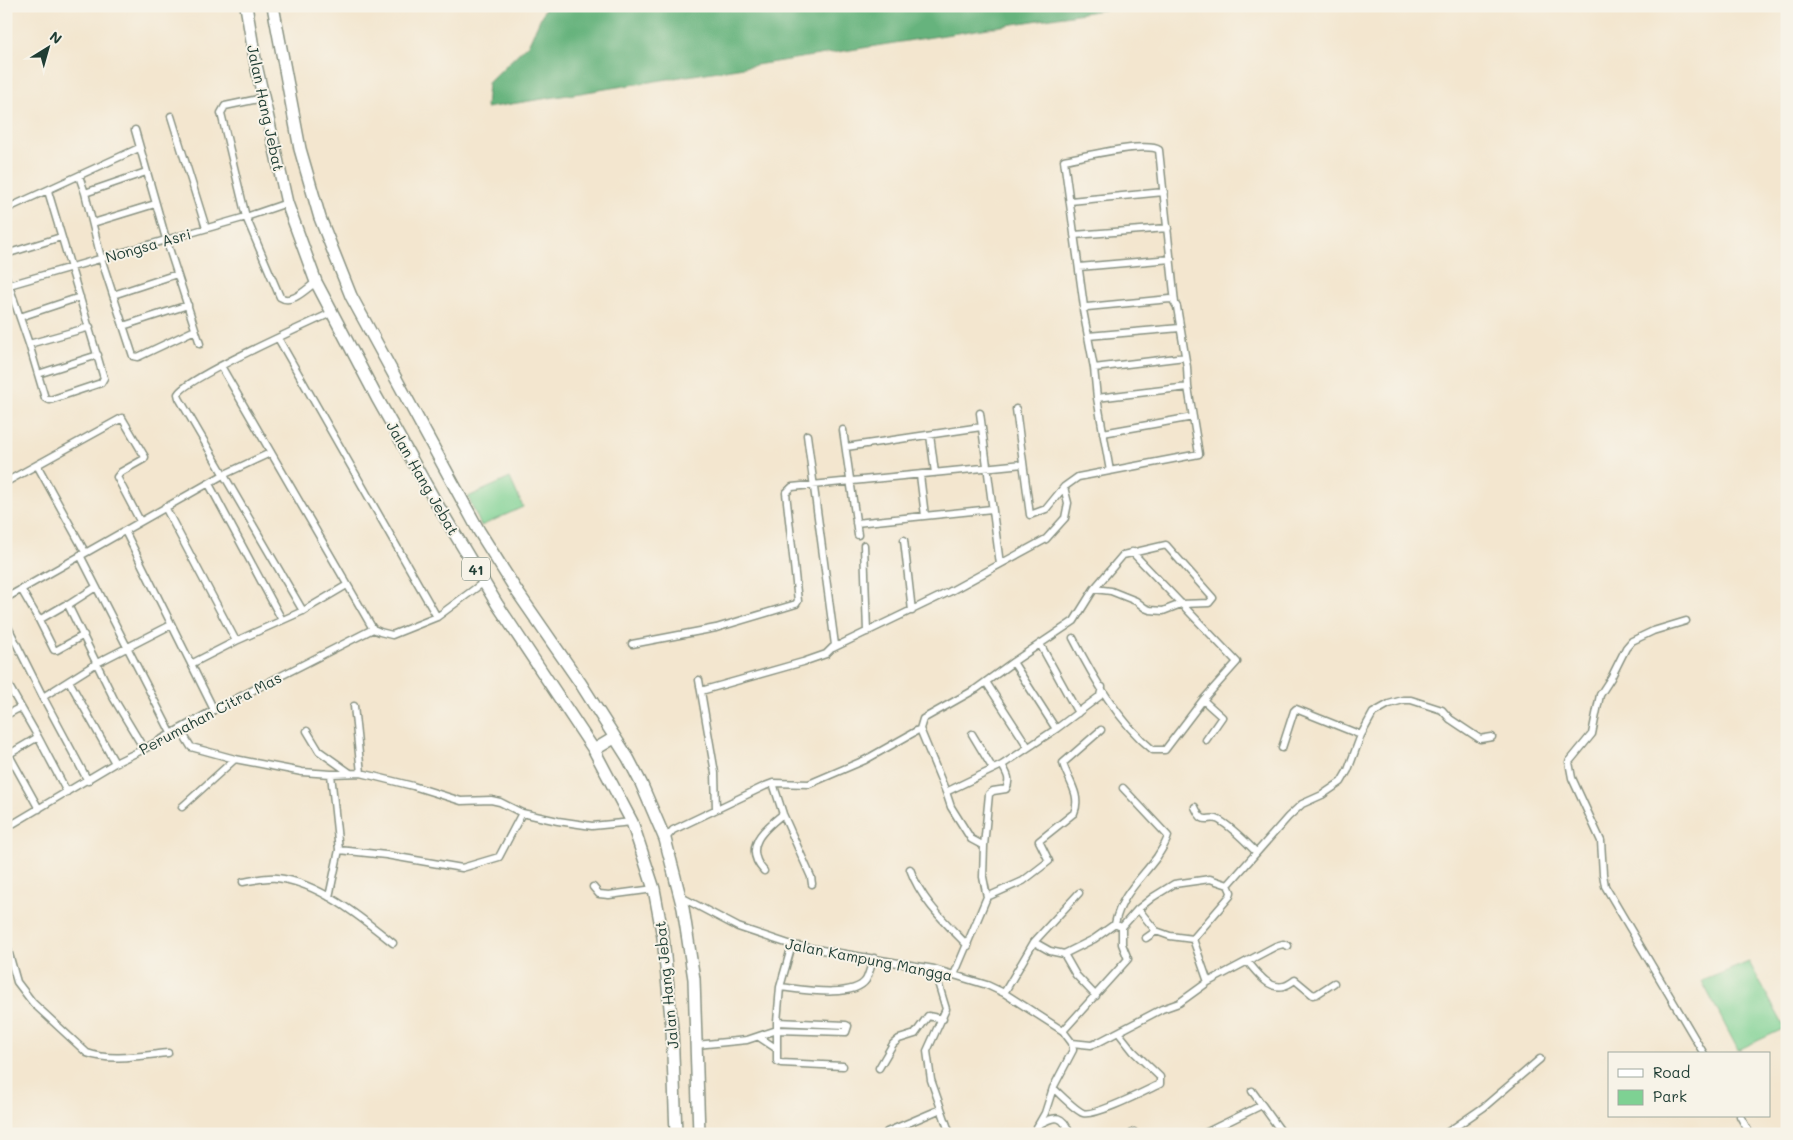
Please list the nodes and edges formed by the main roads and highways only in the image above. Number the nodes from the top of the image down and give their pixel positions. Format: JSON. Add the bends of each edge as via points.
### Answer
{"nodes":[{"id":1,"x":246,"y":6,"type":"edge"},
{"id":2,"x":273,"y":6,"type":"edge"},
{"id":3,"x":614,"y":738,"type":"junction"},
{"id":4,"x":594,"y":750,"type":"junction"},
{"id":5,"x":676,"y":1134,"type":"edge"},
{"id":6,"x":699,"y":1134,"type":"edge"}],
"edges":[{"from":1,"to":4,"type":"highway","name":"Jalan Hang Jebat","number":"41","via":[[287,203],[316,282],[434,499]]},
{"from":2,"to":3,"type":"highway","via":[[302,156],[320,218],[351,296],[479,531]]},
{"from":3,"to":4,"type":"highway"},
{"from":3,"to":6,"type":"highway","via":[[641,783],[665,839],[680,896],[694,979]]},
{"from":4,"to":5,"type":"highway","name":"Jalan Hang Jebat","number":"41","via":[[632,822],[654,890],[669,984]]}]}
